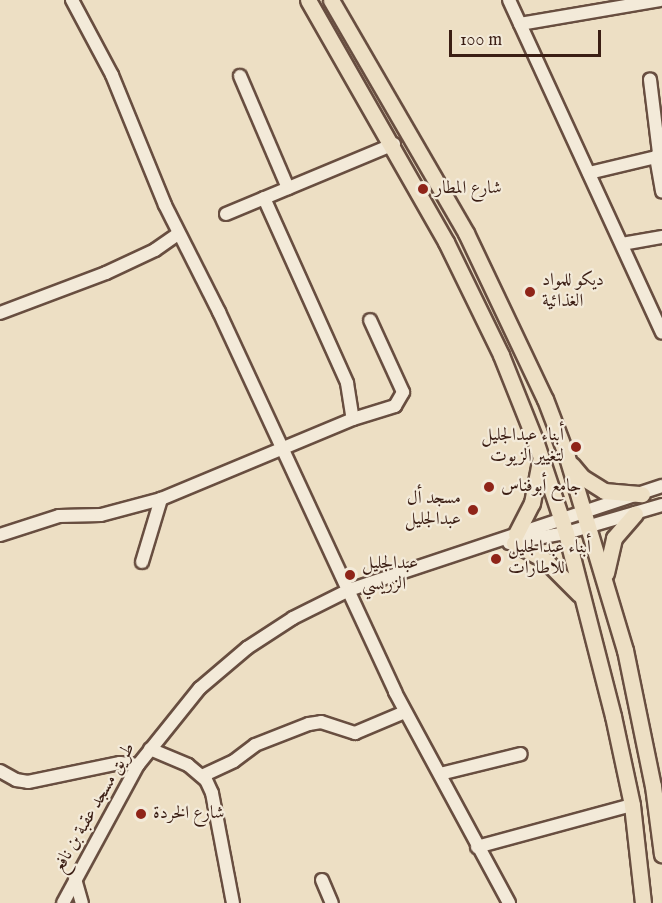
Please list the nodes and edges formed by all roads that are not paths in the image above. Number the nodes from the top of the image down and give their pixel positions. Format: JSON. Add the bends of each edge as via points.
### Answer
{"nodes":[{"id":1,"x":72,"y":0,"type":"edge"},
{"id":2,"x":308,"y":0,"type":"edge"},
{"id":3,"x":331,"y":0,"type":"edge"},
{"id":4,"x":510,"y":0,"type":"edge"},
{"id":5,"x":660,"y":0,"type":"edge"},
{"id":6,"x":626,"y":3,"type":"edge"},
{"id":7,"x":520,"y":24,"type":"junction"},
{"id":8,"x":240,"y":76,"type":"dead end"},
{"id":9,"x":650,"y":80,"type":"dead end"},
{"id":10,"x":394,"y":144,"type":"junction"},
{"id":11,"x":656,"y":157,"type":"junction"},
{"id":12,"x":588,"y":173,"type":"junction"},
{"id":13,"x":288,"y":188,"type":"junction"},
{"id":14,"x":662,"y":191,"type":"edge"},
{"id":15,"x":264,"y":198,"type":"junction"},
{"id":16,"x":226,"y":214,"type":"dead end"},
{"id":17,"x":179,"y":233,"type":"junction"},
{"id":18,"x":662,"y":237,"type":"edge"},
{"id":19,"x":622,"y":244,"type":"junction"},
{"id":20,"x":0,"y":313,"type":"edge"},
{"id":21,"x":370,"y":320,"type":"dead end"},
{"id":22,"x":662,"y":332,"type":"edge"},
{"id":23,"x":353,"y":419,"type":"junction"},
{"id":24,"x":284,"y":451,"type":"junction"},
{"id":25,"x":567,"y":457,"type":"junction"},
{"id":26,"x":540,"y":458,"type":"junction"},
{"id":27,"x":662,"y":486,"type":"edge"},
{"id":28,"x":642,"y":494,"type":"junction"},
{"id":29,"x":161,"y":499,"type":"junction"},
{"id":30,"x":662,"y":505,"type":"edge"},
{"id":31,"x":583,"y":511,"type":"junction"},
{"id":32,"x":635,"y":514,"type":"junction"},
{"id":33,"x":562,"y":517,"type":"junction"},
{"id":34,"x":588,"y":526,"type":"junction"},
{"id":35,"x":566,"y":533,"type":"junction"},
{"id":36,"x":0,"y":535,"type":"edge"},
{"id":37,"x":510,"y":540,"type":"junction"},
{"id":38,"x":142,"y":562,"type":"dead end"},
{"id":39,"x":606,"y":585,"type":"junction"},
{"id":40,"x":349,"y":590,"type":"junction"},
{"id":41,"x":581,"y":596,"type":"junction"},
{"id":42,"x":405,"y":712,"type":"junction"},
{"id":43,"x":150,"y":748,"type":"junction"},
{"id":44,"x":521,"y":754,"type":"dead end"},
{"id":45,"x":138,"y":765,"type":"junction"},
{"id":46,"x":0,"y":771,"type":"edge"},
{"id":47,"x":440,"y":774,"type":"junction"},
{"id":48,"x":202,"y":776,"type":"junction"},
{"id":49,"x":632,"y":805,"type":"junction"},
{"id":50,"x":477,"y":847,"type":"junction"},
{"id":51,"x":662,"y":854,"type":"edge"},
{"id":52,"x":75,"y":879,"type":"junction"},
{"id":53,"x":322,"y":880,"type":"dead end"},
{"id":54,"x":63,"y":903,"type":"edge"},
{"id":55,"x":82,"y":903,"type":"edge"},
{"id":56,"x":233,"y":903,"type":"edge"},
{"id":57,"x":332,"y":903,"type":"edge"},
{"id":58,"x":509,"y":903,"type":"edge"},
{"id":59,"x":643,"y":903,"type":"edge"}],
"edges":[{"from":1,"to":17,"type":"street","via":[[112,75]]},
{"from":2,"to":10,"type":"main road"},
{"from":3,"to":25,"type":"main road","via":[[491,280]]},
{"from":4,"to":7,"type":"street"},
{"from":5,"to":6,"type":"street"},
{"from":6,"to":7,"type":"street"},
{"from":7,"to":12,"type":"street"},
{"from":8,"to":13,"type":"street"},
{"from":9,"to":11,"type":"street","via":[[660,148]]},
{"from":10,"to":13,"type":"street"},
{"from":10,"to":26,"type":"main road","via":[[474,297]]},
{"from":11,"to":12,"type":"street"},
{"from":11,"to":14,"type":"street"},
{"from":12,"to":19,"type":"street"},
{"from":13,"to":15,"type":"street"},
{"from":15,"to":16,"type":"street"},
{"from":15,"to":23,"type":"street","via":[[347,383]]},
{"from":17,"to":20,"type":"street","via":[[155,250],[106,273]]},
{"from":17,"to":24,"type":"street"},
{"from":18,"to":19,"type":"street"},
{"from":19,"to":22,"type":"street"},
{"from":21,"to":23,"type":"street","via":[[403,396],[395,406]]},
{"from":23,"to":24,"type":"street"},
{"from":24,"to":29,"type":"street"},
{"from":24,"to":40,"type":"street"},
{"from":25,"to":28,"type":"main road","via":[[582,477],[604,491]]},
{"from":25,"to":31,"type":"main road"},
{"from":26,"to":33,"type":"main road"},
{"from":26,"to":37,"type":"main road","via":[[532,503]]},
{"from":27,"to":28,"type":"street","name":"طريق مسجد عقبة بن نافع"},
{"from":28,"to":31,"type":"street","name":"طريق مسجد عقبة بن نافع"},
{"from":29,"to":36,"type":"street","via":[[101,514],[59,516]]},
{"from":29,"to":38,"type":"street"},
{"from":30,"to":32,"type":"street","name":"طريق مسجد عقبة بن نافع"},
{"from":31,"to":33,"type":"street","name":"طريق مسجد عقبة بن نافع"},
{"from":31,"to":34,"type":"main road"},
{"from":32,"to":34,"type":"street","name":"طريق مسجد عقبة بن نافع"},
{"from":32,"to":39,"type":"main road","via":[[608,553]]},
{"from":33,"to":35,"type":"main road"},
{"from":33,"to":37,"type":"street","name":"طريق مسجد عقبة بن نافع"},
{"from":34,"to":35,"type":"street","name":"طريق مسجد عقبة بن نافع"},
{"from":34,"to":39,"type":"main road"},
{"from":35,"to":37,"type":"street","name":"طريق مسجد عقبة بن نافع"},
{"from":35,"to":41,"type":"main road"},
{"from":37,"to":40,"type":"street","name":"طريق مسجد عقبة بن نافع"},
{"from":37,"to":41,"type":"main road","via":[[556,569]]},
{"from":39,"to":51,"type":"main road","via":[[646,752]]},
{"from":40,"to":42,"type":"street"},
{"from":40,"to":43,"type":"street","name":"طريق مسجد عقبة بن نافع","via":[[293,618],[223,666]]},
{"from":41,"to":49,"type":"main road"},
{"from":42,"to":47,"type":"street"},
{"from":42,"to":48,"type":"street","via":[[355,733],[321,722],[309,724],[255,745],[234,761]]},
{"from":43,"to":45,"type":"street","name":"طريق مسجد عقبة بن نافع"},
{"from":43,"to":48,"type":"street","via":[[188,765]]},
{"from":44,"to":47,"type":"street"},
{"from":45,"to":46,"type":"street","via":[[120,763],[28,782]]},
{"from":45,"to":52,"type":"street","name":"طريق مسجد عقبة بن نافع"},
{"from":47,"to":50,"type":"street"},
{"from":48,"to":56,"type":"street","via":[[212,793]]},
{"from":49,"to":50,"type":"street"},
{"from":49,"to":59,"type":"main road"},
{"from":50,"to":58,"type":"street"},
{"from":52,"to":54,"type":"street","name":"طريق مسجد عقبة بن نافع"},
{"from":52,"to":55,"type":"street"},
{"from":53,"to":57,"type":"street"}]}
